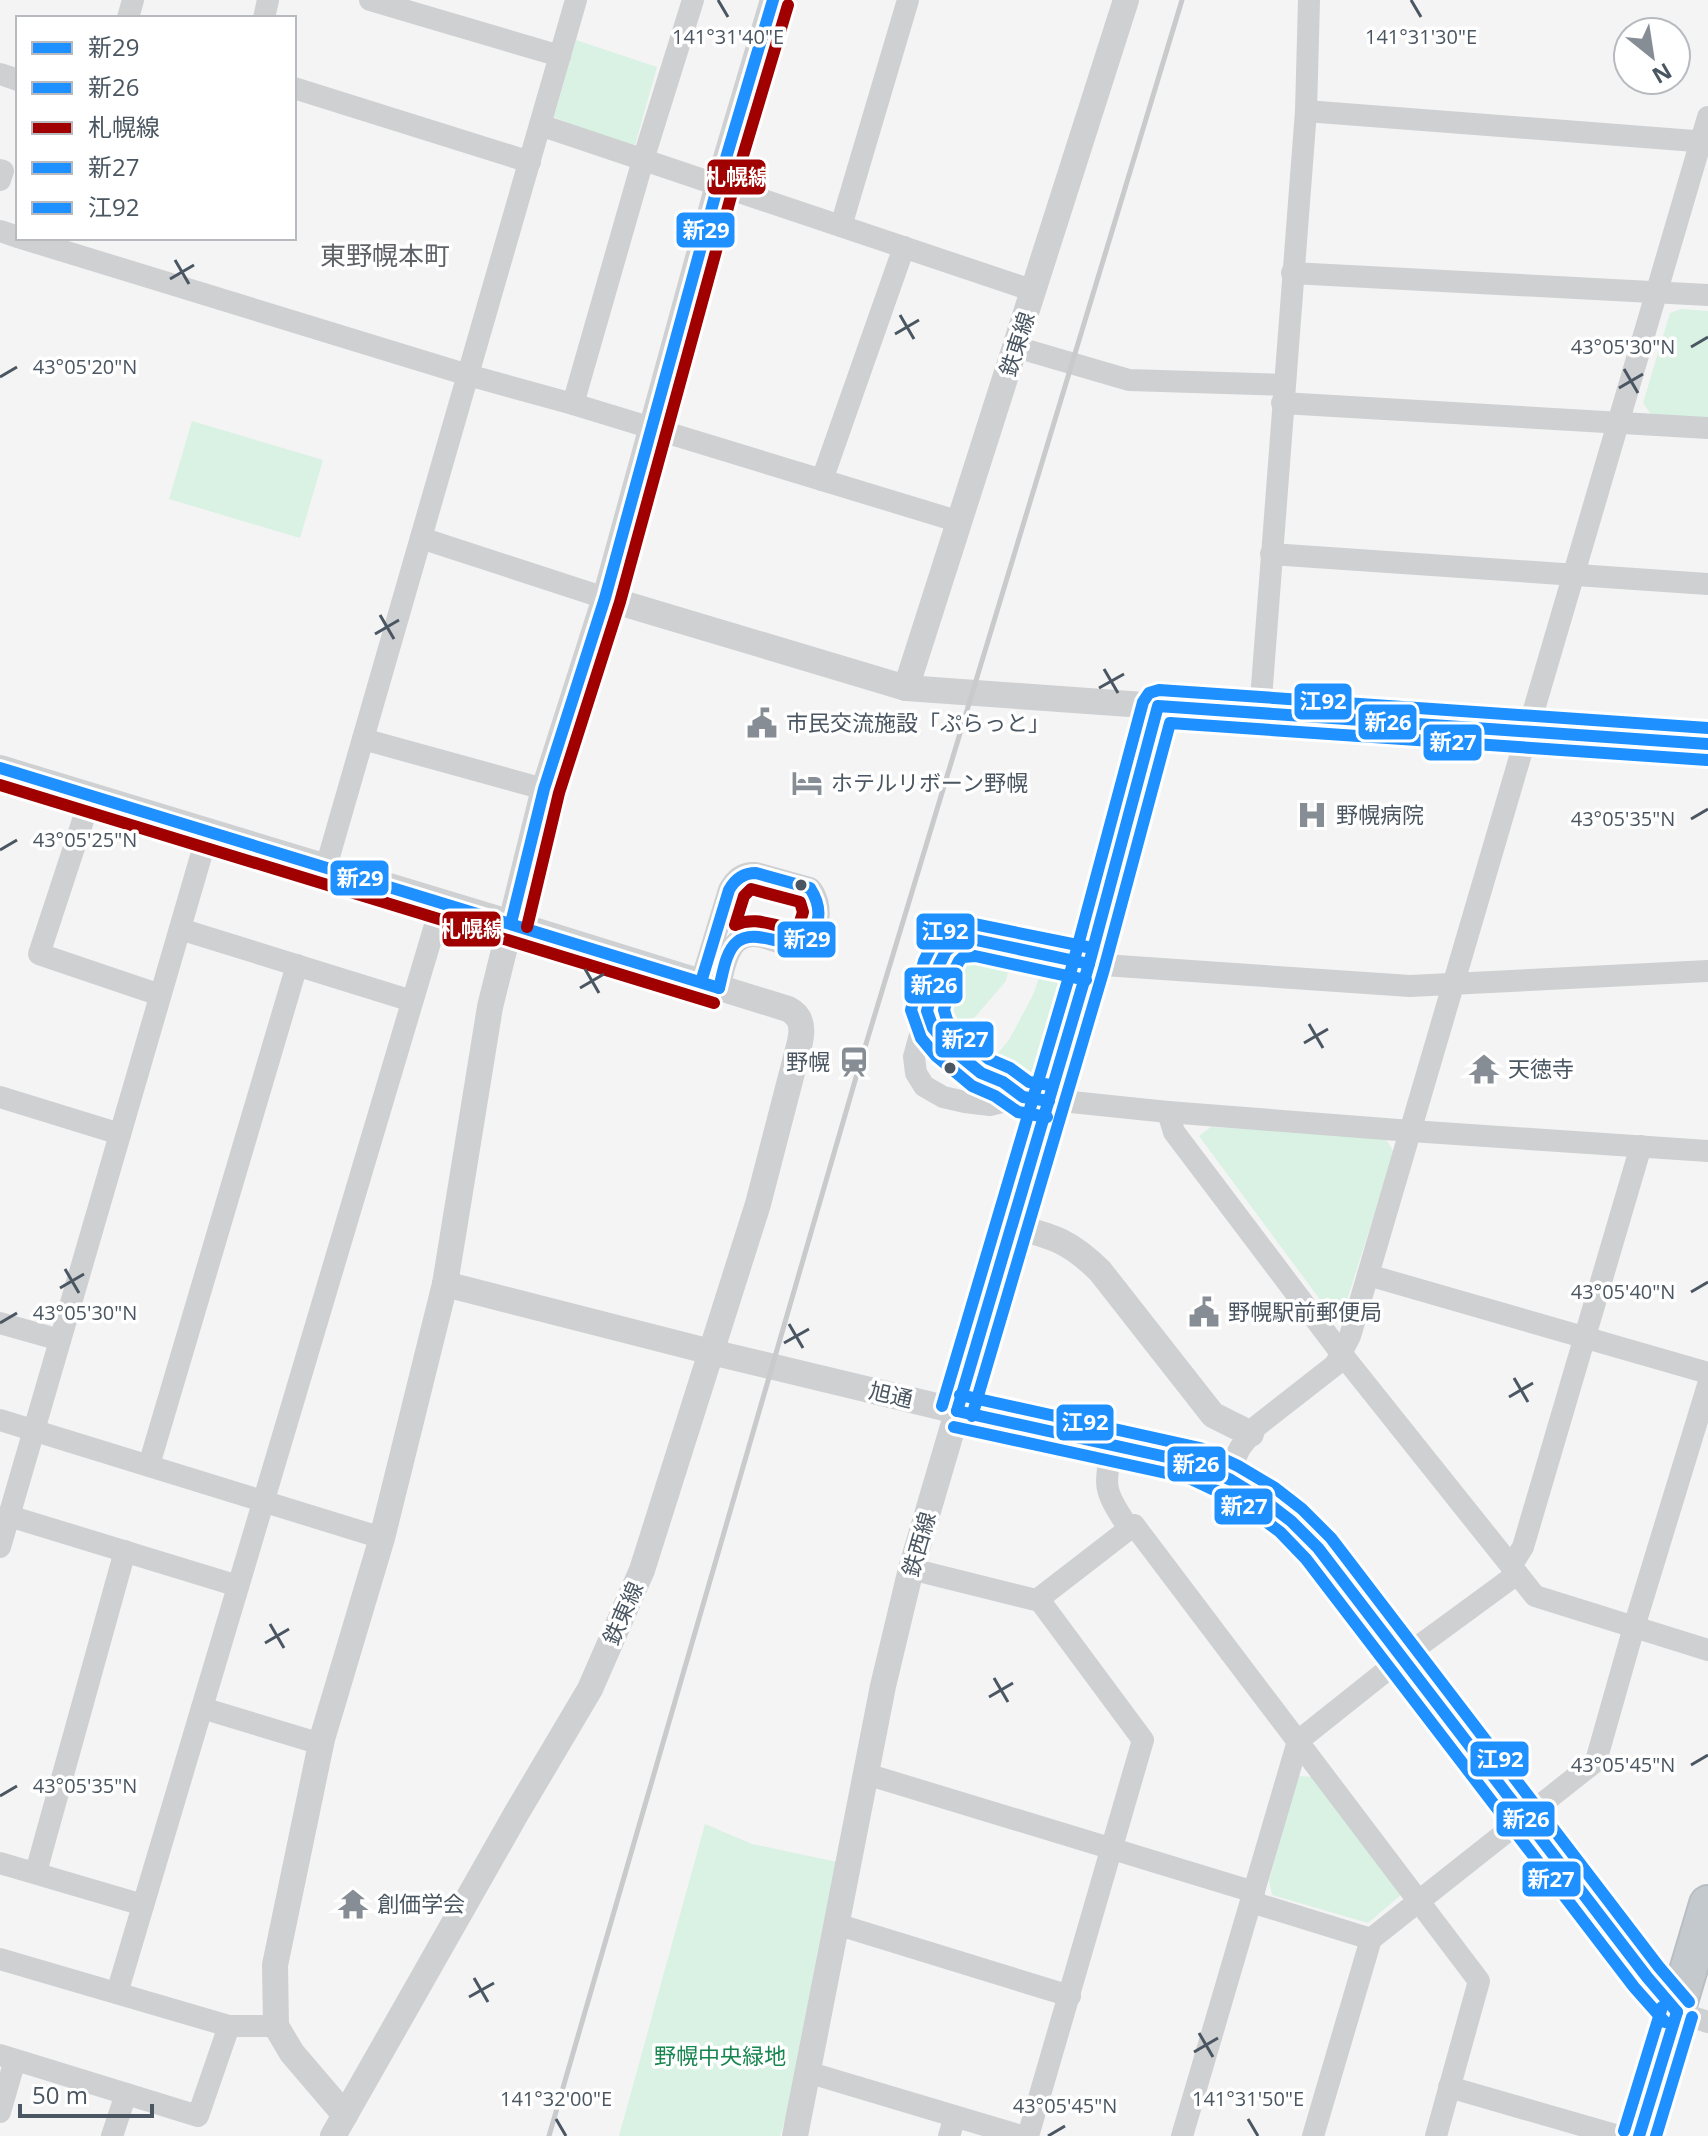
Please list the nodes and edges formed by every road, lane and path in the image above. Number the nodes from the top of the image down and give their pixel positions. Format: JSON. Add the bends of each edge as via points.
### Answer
{"nodes":[{"id":1,"x":370,"y":0,"type":"edge"},
{"id":2,"x":576,"y":0,"type":"edge"},
{"id":3,"x":693,"y":0,"type":"edge"},
{"id":4,"x":773,"y":0,"type":"edge"},
{"id":5,"x":908,"y":0,"type":"edge"},
{"id":6,"x":1126,"y":0,"type":"edge"},
{"id":7,"x":1309,"y":0,"type":"edge"},
{"id":8,"x":444,"y":10,"type":"edge"},
{"id":9,"x":560,"y":56,"type":"junction"},
{"id":10,"x":296,"y":89,"type":"edge"},
{"id":11,"x":1306,"y":111,"type":"junction"},
{"id":12,"x":1708,"y":117,"type":"edge"},
{"id":13,"x":540,"y":125,"type":"junction"},
{"id":14,"x":1704,"y":142,"type":"edge"},
{"id":15,"x":643,"y":160,"type":"junction"},
{"id":16,"x":530,"y":162,"type":"junction"},
{"id":17,"x":0,"y":170,"type":"edge"},
{"id":18,"x":0,"y":180,"type":"edge"},
{"id":19,"x":718,"y":185,"type":"junction"},
{"id":20,"x":841,"y":226,"type":"junction"},
{"id":21,"x":36,"y":240,"type":"edge"},
{"id":22,"x":62,"y":245,"type":"edge"},
{"id":23,"x":904,"y":247,"type":"junction"},
{"id":24,"x":1292,"y":273,"type":"junction"},
{"id":25,"x":1034,"y":291,"type":"junction"},
{"id":26,"x":1657,"y":291,"type":"junction"},
{"id":27,"x":1708,"y":295,"type":"edge"},
{"id":28,"x":1016,"y":347,"type":"junction"},
{"id":29,"x":468,"y":375,"type":"junction"},
{"id":30,"x":1283,"y":394,"type":"junction"},
{"id":31,"x":573,"y":404,"type":"junction"},
{"id":32,"x":1619,"y":421,"type":"junction"},
{"id":33,"x":652,"y":428,"type":"junction"},
{"id":34,"x":1708,"y":428,"type":"edge"},
{"id":35,"x":822,"y":480,"type":"junction"},
{"id":36,"x":960,"y":522,"type":"junction"},
{"id":37,"x":421,"y":538,"type":"junction"},
{"id":38,"x":1271,"y":554,"type":"junction"},
{"id":39,"x":1574,"y":574,"type":"junction"},
{"id":40,"x":1708,"y":584,"type":"edge"},
{"id":41,"x":605,"y":598,"type":"junction"},
{"id":42,"x":906,"y":688,"type":"junction"},
{"id":43,"x":1158,"y":706,"type":"junction"},
{"id":44,"x":1260,"y":712,"type":"junction"},
{"id":45,"x":1528,"y":731,"type":"junction"},
{"id":46,"x":363,"y":739,"type":"junction"},
{"id":47,"x":1708,"y":744,"type":"edge"},
{"id":48,"x":0,"y":768,"type":"edge"},
{"id":49,"x":544,"y":789,"type":"junction"},
{"id":50,"x":91,"y":796,"type":"junction"},
{"id":51,"x":208,"y":832,"type":"junction"},
{"id":52,"x":326,"y":867,"type":"junction"},
{"id":53,"x":442,"y":902,"type":"junction"},
{"id":54,"x":511,"y":923,"type":"junction"},
{"id":55,"x":180,"y":929,"type":"junction"},
{"id":56,"x":1089,"y":964,"type":"junction"},
{"id":57,"x":297,"y":965,"type":"junction"},
{"id":58,"x":1708,"y":976,"type":"edge"},
{"id":59,"x":1455,"y":982,"type":"junction"},
{"id":60,"x":710,"y":985,"type":"junction"},
{"id":61,"x":160,"y":995,"type":"junction"},
{"id":62,"x":412,"y":1001,"type":"junction"},
{"id":63,"x":0,"y":1098,"type":"edge"},
{"id":64,"x":1049,"y":1101,"type":"junction"},
{"id":65,"x":1168,"y":1112,"type":"junction"},
{"id":66,"x":1411,"y":1131,"type":"junction"},
{"id":67,"x":120,"y":1134,"type":"junction"},
{"id":68,"x":1641,"y":1146,"type":"junction"},
{"id":69,"x":1708,"y":1151,"type":"edge"},
{"id":70,"x":1013,"y":1226,"type":"junction"},
{"id":71,"x":1368,"y":1275,"type":"junction"},
{"id":72,"x":445,"y":1284,"type":"junction"},
{"id":73,"x":0,"y":1323,"type":"edge"},
{"id":74,"x":1585,"y":1337,"type":"junction"},
{"id":75,"x":60,"y":1340,"type":"junction"},
{"id":76,"x":711,"y":1352,"type":"junction"},
{"id":77,"x":1341,"y":1353,"type":"junction"},
{"id":78,"x":1708,"y":1373,"type":"edge"},
{"id":79,"x":1708,"y":1385,"type":"edge"},
{"id":80,"x":957,"y":1411,"type":"junction"},
{"id":81,"x":0,"y":1420,"type":"edge"},
{"id":82,"x":34,"y":1430,"type":"junction"},
{"id":83,"x":1251,"y":1434,"type":"junction"},
{"id":84,"x":1113,"y":1444,"type":"junction"},
{"id":85,"x":149,"y":1465,"type":"junction"},
{"id":86,"x":1226,"y":1477,"type":"junction"},
{"id":87,"x":264,"y":1501,"type":"junction"},
{"id":88,"x":9,"y":1516,"type":"junction"},
{"id":89,"x":1129,"y":1529,"type":"junction"},
{"id":90,"x":382,"y":1538,"type":"junction"},
{"id":91,"x":0,"y":1547,"type":"edge"},
{"id":92,"x":125,"y":1551,"type":"junction"},
{"id":93,"x":911,"y":1569,"type":"junction"},
{"id":94,"x":1514,"y":1570,"type":"junction"},
{"id":95,"x":238,"y":1586,"type":"junction"},
{"id":96,"x":1037,"y":1600,"type":"junction"},
{"id":97,"x":1634,"y":1627,"type":"junction"},
{"id":98,"x":1708,"y":1650,"type":"edge"},
{"id":99,"x":1401,"y":1659,"type":"junction"},
{"id":100,"x":202,"y":1708,"type":"junction"},
{"id":101,"x":1298,"y":1741,"type":"junction"},
{"id":102,"x":321,"y":1744,"type":"junction"},
{"id":103,"x":866,"y":1774,"type":"junction"},
{"id":104,"x":1524,"y":1818,"type":"junction"},
{"id":105,"x":1113,"y":1849,"type":"junction"},
{"id":106,"x":0,"y":1863,"type":"edge"},
{"id":107,"x":36,"y":1872,"type":"junction"},
{"id":108,"x":1252,"y":1897,"type":"junction"},
{"id":109,"x":1419,"y":1901,"type":"junction"},
{"id":110,"x":1708,"y":1904,"type":"edge"},
{"id":111,"x":143,"y":1905,"type":"junction"},
{"id":112,"x":836,"y":1924,"type":"junction"},
{"id":113,"x":1371,"y":1939,"type":"junction"},
{"id":114,"x":0,"y":1959,"type":"edge"},
{"id":115,"x":117,"y":1993,"type":"junction"},
{"id":116,"x":1070,"y":1996,"type":"junction"},
{"id":117,"x":1692,"y":2017,"type":"edge"},
{"id":118,"x":229,"y":2026,"type":"junction"},
{"id":119,"x":276,"y":2026,"type":"junction"},
{"id":120,"x":8,"y":2058,"type":"edge"},
{"id":121,"x":807,"y":2072,"type":"junction"},
{"id":122,"x":1449,"y":2087,"type":"junction"},
{"id":123,"x":126,"y":2094,"type":"junction"},
{"id":124,"x":0,"y":2112,"type":"edge"},
{"id":125,"x":339,"y":2125,"type":"edge"},
{"id":126,"x":952,"y":2126,"type":"edge"},
{"id":127,"x":112,"y":2136,"type":"edge"},
{"id":128,"x":795,"y":2136,"type":"edge"},
{"id":129,"x":1021,"y":2136,"type":"edge"},
{"id":130,"x":1028,"y":2136,"type":"edge"},
{"id":131,"x":1182,"y":2136,"type":"edge"},
{"id":132,"x":1313,"y":2136,"type":"edge"},
{"id":133,"x":1436,"y":2136,"type":"edge"},
{"id":134,"x":1619,"y":2136,"type":"edge"},
{"id":135,"x":1639,"y":2136,"type":"edge"}],
"edges":[{"from":1,"to":8,"type":"street"},
{"from":2,"to":9,"type":"street"},
{"from":3,"to":15,"type":"street"},
{"from":4,"to":19,"type":"street"},
{"from":5,"to":20,"type":"street"},
{"from":6,"to":25,"type":"street","name":"鉄東線"},
{"from":7,"to":11,"type":"street"},
{"from":8,"to":9,"type":"street"},
{"from":9,"to":13,"type":"street"},
{"from":10,"to":16,"type":"street"},
{"from":11,"to":14,"type":"street"},
{"from":11,"to":24,"type":"street"},
{"from":12,"to":14,"type":"street"},
{"from":13,"to":15,"type":"street"},
{"from":13,"to":16,"type":"street"},
{"from":14,"to":26,"type":"street"},
{"from":15,"to":19,"type":"street"},
{"from":15,"to":31,"type":"street"},
{"from":16,"to":29,"type":"street"},
{"from":17,"to":18,"type":"street"},
{"from":19,"to":20,"type":"street"},
{"from":19,"to":33,"type":"street"},
{"from":20,"to":23,"type":"street"},
{"from":21,"to":22,"type":"street"},
{"from":22,"to":29,"type":"street"},
{"from":23,"to":25,"type":"street"},
{"from":23,"to":35,"type":"street"},
{"from":24,"to":26,"type":"street"},
{"from":24,"to":30,"type":"street"},
{"from":25,"to":28,"type":"street","name":"鉄東線"},
{"from":26,"to":27,"type":"street"},
{"from":26,"to":32,"type":"street"},
{"from":28,"to":30,"type":"street","via":[[1129,380]]},
{"from":28,"to":36,"type":"street","name":"鉄東線"},
{"from":29,"to":31,"type":"street"},
{"from":29,"to":37,"type":"street"},
{"from":30,"to":32,"type":"street"},
{"from":30,"to":38,"type":"street"},
{"from":31,"to":33,"type":"street"},
{"from":32,"to":34,"type":"street"},
{"from":32,"to":39,"type":"street"},
{"from":33,"to":35,"type":"street"},
{"from":33,"to":41,"type":"street"},
{"from":35,"to":36,"type":"street"},
{"from":36,"to":42,"type":"street","name":"鉄東線"},
{"from":37,"to":41,"type":"street"},
{"from":37,"to":46,"type":"street"},
{"from":38,"to":39,"type":"street"},
{"from":38,"to":44,"type":"street"},
{"from":39,"to":40,"type":"street"},
{"from":39,"to":45,"type":"street"},
{"from":41,"to":42,"type":"street"},
{"from":41,"to":49,"type":"street"},
{"from":42,"to":43,"type":"street"},
{"from":43,"to":44,"type":"main road"},
{"from":43,"to":56,"type":"main road"},
{"from":44,"to":45,"type":"main road"},
{"from":45,"to":47,"type":"main road"},
{"from":45,"to":59,"type":"street"},
{"from":46,"to":49,"type":"street"},
{"from":46,"to":52,"type":"street"},
{"from":48,"to":50,"type":"street"},
{"from":49,"to":54,"type":"street"},
{"from":50,"to":51,"type":"street"},
{"from":50,"to":61,"type":"street","via":[[39,954]]},
{"from":51,"to":52,"type":"street"},
{"from":51,"to":55,"type":"street"},
{"from":52,"to":53,"type":"street"},
{"from":53,"to":54,"type":"street"},
{"from":53,"to":62,"type":"street"},
{"from":54,"to":60,"type":"street"},
{"from":54,"to":72,"type":"street","via":[[490,1007]]},
{"from":55,"to":57,"type":"street"},
{"from":55,"to":61,"type":"street"},
{"from":56,"to":59,"type":"street","via":[[1410,986]]},
{"from":56,"to":64,"type":"street","name":"鉄西線"},
{"from":56,"to":64,"type":"street","via":[[976,940],[957,942],[939,965],[914,1057],[924,1086],[943,1097],[990,1105],[1023,1097]]},
{"from":57,"to":62,"type":"street"},
{"from":57,"to":85,"type":"street"},
{"from":58,"to":59,"type":"street"},
{"from":59,"to":66,"type":"street"},
{"from":60,"to":60,"type":"street","via":[[729,890],[739,876],[756,873],[810,888],[820,911],[805,942],[754,936],[737,942]]},
{"from":60,"to":76,"type":"street","name":"鉄東線","via":[[795,1012],[802,1024],[758,1204]]},
{"from":61,"to":67,"type":"street"},
{"from":62,"to":87,"type":"street"},
{"from":63,"to":67,"type":"street"},
{"from":64,"to":65,"type":"street"},
{"from":64,"to":70,"type":"street","name":"鉄西線"},
{"from":65,"to":66,"type":"street"},
{"from":65,"to":77,"type":"street","via":[[1174,1132]]},
{"from":66,"to":68,"type":"street"},
{"from":66,"to":71,"type":"street"},
{"from":67,"to":75,"type":"street"},
{"from":68,"to":69,"type":"street"},
{"from":68,"to":74,"type":"street"},
{"from":70,"to":80,"type":"street","name":"鉄西線"},
{"from":70,"to":83,"type":"street","via":[[1059,1239],[1083,1253],[1213,1415]]},
{"from":71,"to":74,"type":"street"},
{"from":71,"to":77,"type":"street"},
{"from":72,"to":76,"type":"street","name":"旭通"},
{"from":72,"to":90,"type":"street"},
{"from":73,"to":75,"type":"street"},
{"from":74,"to":78,"type":"street"},
{"from":74,"to":94,"type":"street"},
{"from":75,"to":82,"type":"street"},
{"from":76,"to":80,"type":"street","name":"旭通"},
{"from":76,"to":125,"type":"street","name":"鉄東線","via":[[642,1570],[590,1689]]},
{"from":77,"to":83,"type":"street","via":[[1335,1365]]},
{"from":77,"to":94,"type":"street"},
{"from":79,"to":97,"type":"street"},
{"from":80,"to":84,"type":"street","name":"旭通"},
{"from":80,"to":93,"type":"street","name":"鉄西線"},
{"from":81,"to":82,"type":"street"},
{"from":82,"to":85,"type":"street"},
{"from":82,"to":88,"type":"street"},
{"from":83,"to":86,"type":"street"},
{"from":84,"to":86,"type":"street","name":"旭通","via":[[1194,1463]]},
{"from":84,"to":89,"type":"street","via":[[1107,1492]]},
{"from":85,"to":87,"type":"street"},
{"from":86,"to":99,"type":"street","name":"旭通","via":[[1288,1517],[1318,1548]]},
{"from":87,"to":90,"type":"street"},
{"from":87,"to":95,"type":"street"},
{"from":88,"to":91,"type":"street"},
{"from":88,"to":92,"type":"street"},
{"from":89,"to":96,"type":"street"},
{"from":89,"to":101,"type":"street","via":[[1134,1525]]},
{"from":90,"to":102,"type":"street"},
{"from":92,"to":95,"type":"street"},
{"from":92,"to":107,"type":"street"},
{"from":93,"to":96,"type":"street"},
{"from":93,"to":103,"type":"street","name":"鉄西線"},
{"from":94,"to":97,"type":"street","via":[[1535,1596]]},
{"from":94,"to":99,"type":"street"},
{"from":95,"to":100,"type":"street"},
{"from":96,"to":105,"type":"street","via":[[1143,1740]]},
{"from":97,"to":98,"type":"street"},
{"from":97,"to":104,"type":"street","via":[[1596,1761]]},
{"from":99,"to":101,"type":"street"},
{"from":99,"to":104,"type":"street","name":"旭通"},
{"from":100,"to":102,"type":"street"},
{"from":100,"to":111,"type":"street"},
{"from":101,"to":108,"type":"street"},
{"from":101,"to":109,"type":"street"},
{"from":102,"to":119,"type":"street","via":[[275,1965]]},
{"from":103,"to":105,"type":"street"},
{"from":103,"to":112,"type":"street","name":"鉄西線"},
{"from":104,"to":109,"type":"street"},
{"from":104,"to":117,"type":"street","name":"旭通","via":[[1647,1977]]},
{"from":105,"to":108,"type":"street"},
{"from":105,"to":116,"type":"street"},
{"from":106,"to":107,"type":"street"},
{"from":107,"to":111,"type":"street"},
{"from":108,"to":113,"type":"street"},
{"from":108,"to":131,"type":"street"},
{"from":109,"to":113,"type":"street"},
{"from":109,"to":122,"type":"street","via":[[1479,1981]]},
{"from":110,"to":117,"type":"highway"},
{"from":111,"to":115,"type":"street"},
{"from":112,"to":116,"type":"street"},
{"from":112,"to":121,"type":"street","name":"鉄西線"},
{"from":113,"to":132,"type":"street"},
{"from":114,"to":115,"type":"street"},
{"from":115,"to":118,"type":"street"},
{"from":116,"to":130,"type":"street"},
{"from":117,"to":135,"type":"highway"},
{"from":118,"to":119,"type":"street"},
{"from":118,"to":123,"type":"street","via":[[198,2116]]},
{"from":119,"to":125,"type":"street"},
{"from":120,"to":123,"type":"street"},
{"from":120,"to":124,"type":"street"},
{"from":121,"to":126,"type":"street"},
{"from":121,"to":128,"type":"street","name":"鉄西線"},
{"from":122,"to":133,"type":"street"},
{"from":122,"to":134,"type":"street"},
{"from":123,"to":127,"type":"street"},
{"from":126,"to":129,"type":"street"}]}
